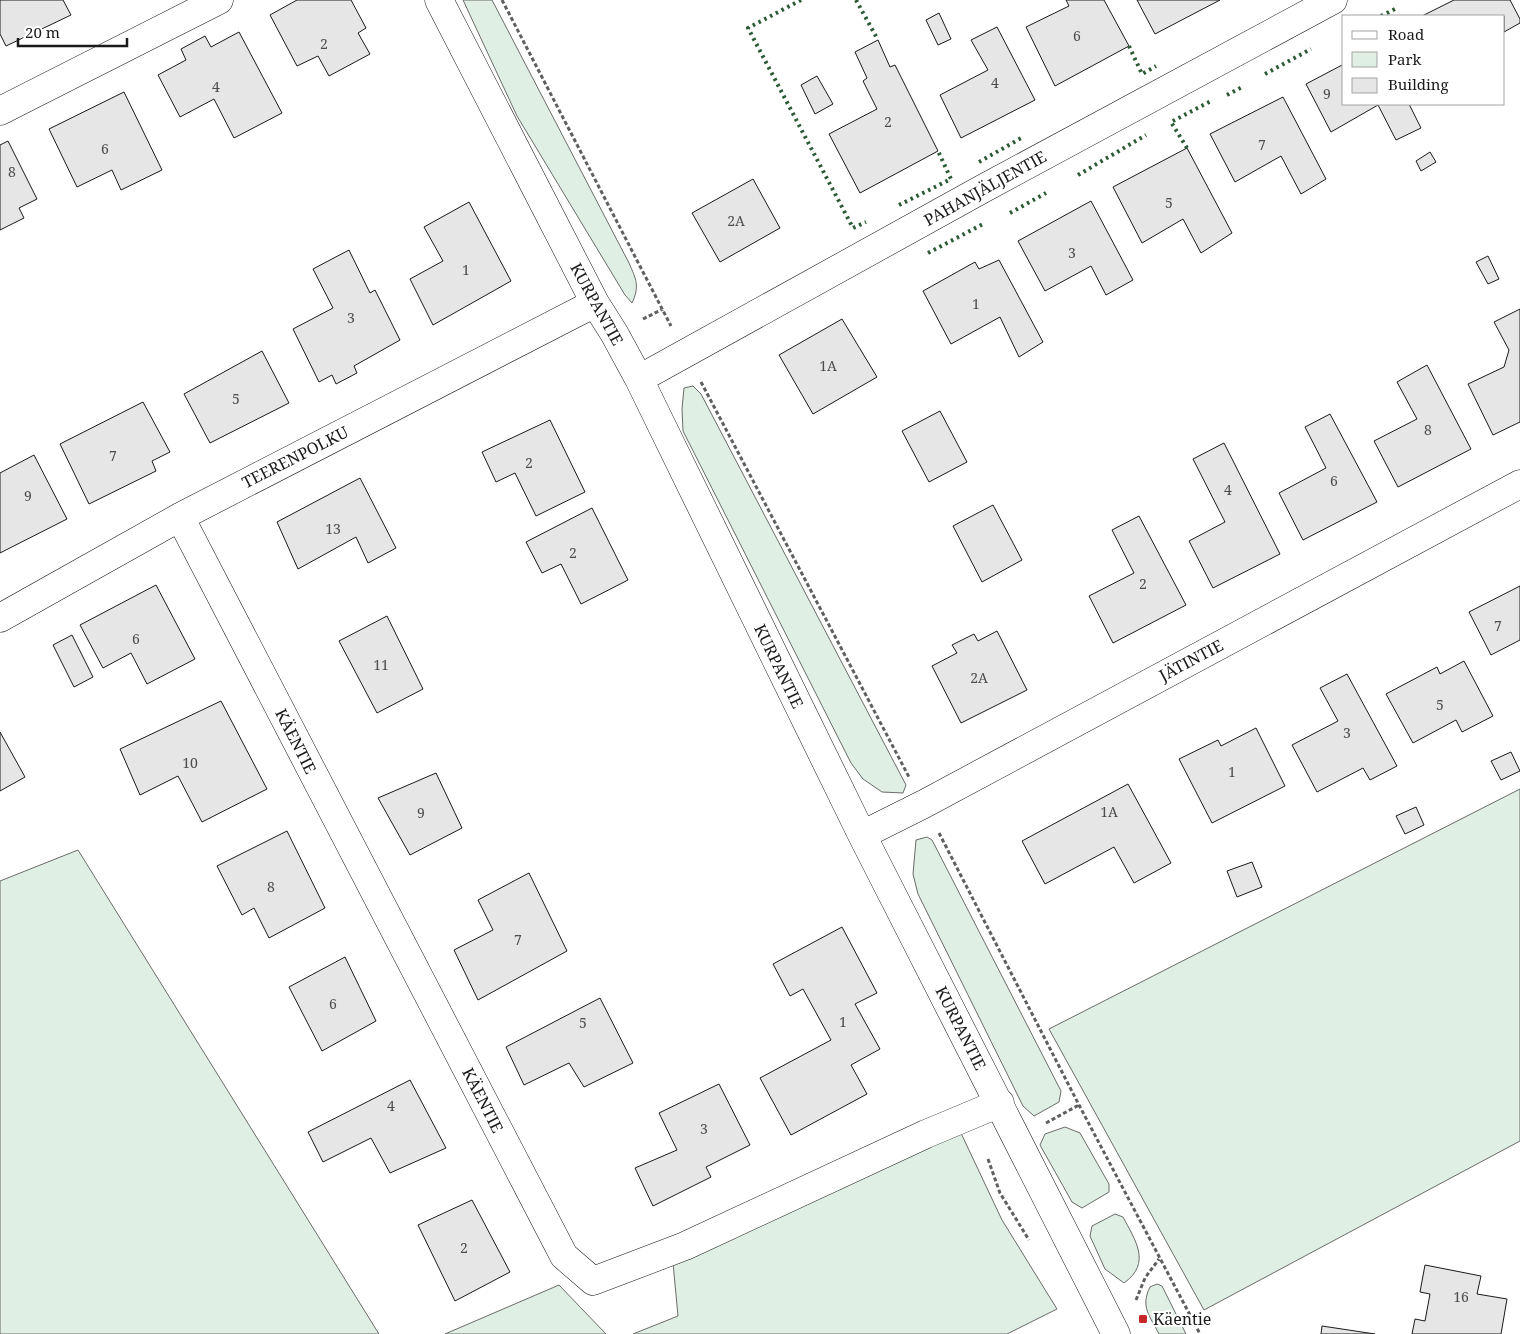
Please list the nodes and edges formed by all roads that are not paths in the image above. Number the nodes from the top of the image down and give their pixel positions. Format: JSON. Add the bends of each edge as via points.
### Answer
{"nodes":[{"id":1,"x":219,"y":0,"type":"edge"},
{"id":2,"x":439,"y":0,"type":"edge"},
{"id":3,"x":1333,"y":0,"type":"edge"},
{"id":4,"x":0,"y":111,"type":"edge"},
{"id":5,"x":595,"y":303,"type":"junction"},
{"id":6,"x":639,"y":379,"type":"junction"},
{"id":7,"x":1520,"y":484,"type":"edge"},
{"id":8,"x":180,"y":516,"type":"junction"},
{"id":9,"x":0,"y":618,"type":"edge"},
{"id":10,"x":862,"y":835,"type":"junction"},
{"id":11,"x":1000,"y":1103,"type":"junction"},
{"id":12,"x":1116,"y":1334,"type":"edge"}],
"edges":[{"from":1,"to":4,"type":"street"},
{"from":2,"to":5,"type":"street","name":"KURPANTIE"},
{"from":3,"to":6,"type":"street","name":"PAHANJÄLJENTIE"},
{"from":5,"to":6,"type":"street","name":"KURPANTIE"},
{"from":5,"to":8,"type":"street","name":"TEERENPOLKU"},
{"from":6,"to":10,"type":"street","name":"KURPANTIE"},
{"from":7,"to":10,"type":"street","name":"JÄTINTIE"},
{"from":8,"to":9,"type":"street","name":"TEERENPOLKU"},
{"from":8,"to":11,"type":"street","name":"KÄENTIE","via":[[564,1256],[593,1281],[685,1246]]},
{"from":10,"to":11,"type":"street","name":"KURPANTIE"},
{"from":11,"to":12,"type":"street","name":"KURPANTIE"}]}
